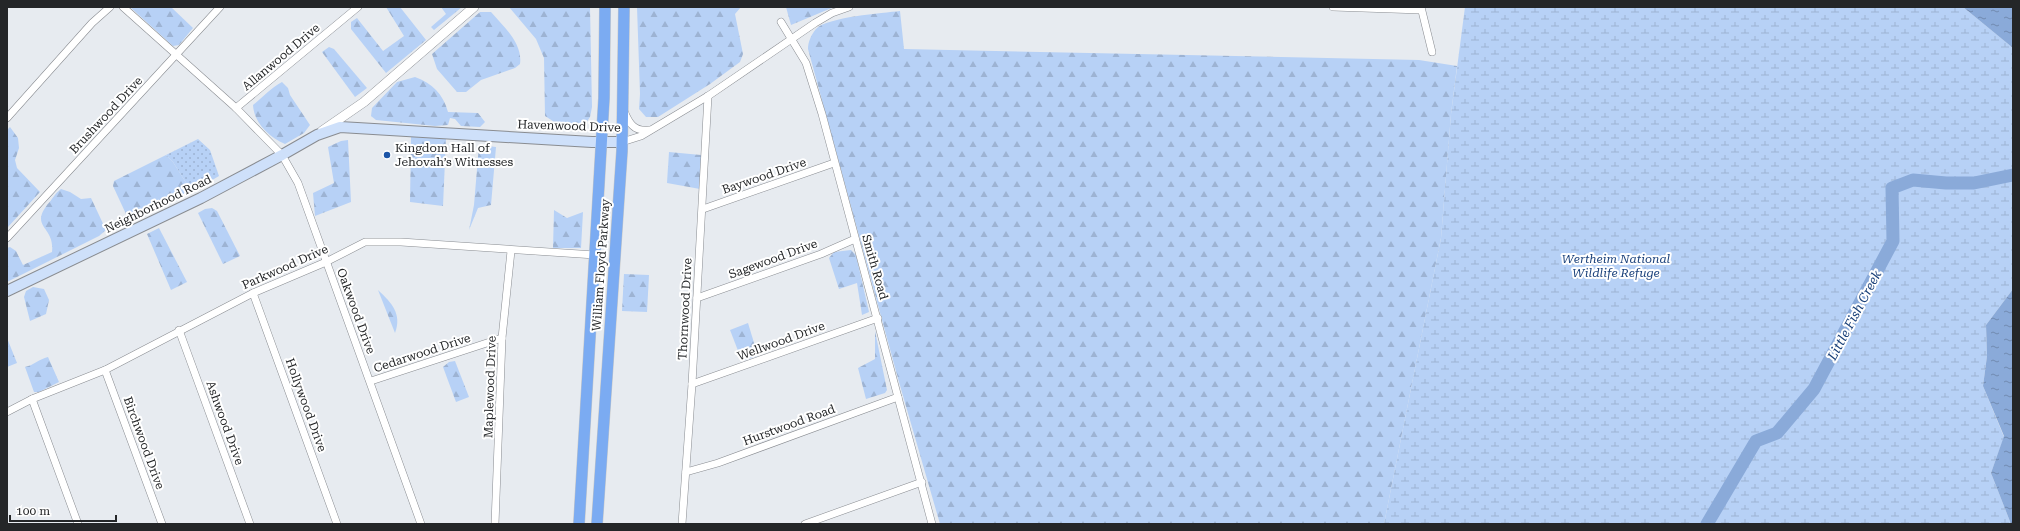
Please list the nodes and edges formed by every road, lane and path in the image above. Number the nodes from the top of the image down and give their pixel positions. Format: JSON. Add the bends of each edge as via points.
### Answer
{"nodes":[{"id":1,"x":110,"y":7,"type":"edge"},
{"id":2,"x":123,"y":7,"type":"edge"},
{"id":3,"x":220,"y":7,"type":"edge"},
{"id":4,"x":358,"y":7,"type":"edge"},
{"id":5,"x":474,"y":7,"type":"edge"},
{"id":6,"x":605,"y":7,"type":"edge"},
{"id":7,"x":624,"y":7,"type":"edge"},
{"id":8,"x":848,"y":7,"type":"edge"},
{"id":9,"x":1333,"y":7,"type":"edge"},
{"id":10,"x":1421,"y":8,"type":"edge"},
{"id":11,"x":781,"y":22,"type":"dead end"},
{"id":12,"x":792,"y":38,"type":"junction"},
{"id":13,"x":1432,"y":52,"type":"dead end"},
{"id":14,"x":176,"y":55,"type":"junction"},
{"id":15,"x":708,"y":96,"type":"junction"},
{"id":16,"x":364,"y":102,"type":"junction"},
{"id":17,"x":623,"y":106,"type":"junction"},
{"id":18,"x":236,"y":108,"type":"junction"},
{"id":19,"x":7,"y":118,"type":"edge"},
{"id":20,"x":352,"y":128,"type":"junction"},
{"id":21,"x":653,"y":129,"type":"junction"},
{"id":22,"x":317,"y":135,"type":"junction"},
{"id":23,"x":602,"y":142,"type":"junction"},
{"id":24,"x":622,"y":142,"type":"junction"},
{"id":25,"x":282,"y":155,"type":"junction"},
{"id":26,"x":834,"y":163,"type":"junction"},
{"id":27,"x":702,"y":209,"type":"junction"},
{"id":28,"x":7,"y":238,"type":"edge"},
{"id":29,"x":855,"y":239,"type":"junction"},
{"id":30,"x":511,"y":251,"type":"junction"},
{"id":31,"x":595,"y":255,"type":"junction"},
{"id":32,"x":326,"y":262,"type":"junction"},
{"id":33,"x":7,"y":291,"type":"edge"},
{"id":34,"x":253,"y":293,"type":"junction"},
{"id":35,"x":697,"y":298,"type":"junction"},
{"id":36,"x":878,"y":318,"type":"junction"},
{"id":37,"x":180,"y":330,"type":"junction"},
{"id":38,"x":502,"y":338,"type":"junction"},
{"id":39,"x":105,"y":370,"type":"junction"},
{"id":40,"x":370,"y":381,"type":"junction"},
{"id":41,"x":692,"y":384,"type":"junction"},
{"id":42,"x":898,"y":397,"type":"junction"},
{"id":43,"x":32,"y":399,"type":"junction"},
{"id":44,"x":7,"y":412,"type":"edge"},
{"id":45,"x":686,"y":472,"type":"junction"},
{"id":46,"x":922,"y":482,"type":"junction"},
{"id":47,"x":78,"y":524,"type":"edge"},
{"id":48,"x":162,"y":524,"type":"edge"},
{"id":49,"x":250,"y":524,"type":"edge"},
{"id":50,"x":337,"y":524,"type":"edge"},
{"id":51,"x":422,"y":524,"type":"edge"},
{"id":52,"x":495,"y":524,"type":"edge"},
{"id":53,"x":579,"y":524,"type":"edge"},
{"id":54,"x":597,"y":524,"type":"edge"},
{"id":55,"x":682,"y":524,"type":"edge"},
{"id":56,"x":806,"y":524,"type":"edge"},
{"id":57,"x":932,"y":524,"type":"edge"}],
"edges":[{"from":1,"to":19,"type":"street","via":[[92,23]]},
{"from":2,"to":14,"type":"street","name":"Oakwood Drive"},
{"from":3,"to":14,"type":"street","name":"Brushwood Drive"},
{"from":4,"to":18,"type":"street","name":"Allanwood Drive"},
{"from":5,"to":16,"type":"street"},
{"from":6,"to":23,"type":"highway","name":"William Floyd Parkway"},
{"from":7,"to":17,"type":"highway","name":"William Floyd Parkway"},
{"from":8,"to":12,"type":"street","name":"Havenwood Drive","via":[[832,13]]},
{"from":9,"to":10,"type":"street"},
{"from":10,"to":13,"type":"street"},
{"from":11,"to":12,"type":"street","name":"Smith Road"},
{"from":12,"to":15,"type":"street","name":"Havenwood Drive"},
{"from":12,"to":26,"type":"street","name":"Smith Road","via":[[806,63]]},
{"from":14,"to":18,"type":"street","name":"Oakwood Drive"},
{"from":14,"to":28,"type":"street","name":"Brushwood Drive"},
{"from":15,"to":21,"type":"street","name":"Havenwood Drive"},
{"from":15,"to":27,"type":"street","name":"Thornwood Drive"},
{"from":16,"to":20,"type":"street","via":[[352,115]]},
{"from":16,"to":22,"type":"street"},
{"from":17,"to":21,"type":"street","via":[[632,126],[640,130]]},
{"from":17,"to":24,"type":"highway","name":"William Floyd Parkway"},
{"from":18,"to":25,"type":"street","name":"Oakwood Drive"},
{"from":20,"to":22,"type":"main road","name":"Havenwood Drive","via":[[340,127]]},
{"from":20,"to":23,"type":"main road","name":"Havenwood Drive"},
{"from":21,"to":24,"type":"street","name":"Havenwood Drive"},
{"from":22,"to":25,"type":"main road","name":"Neighborhood Road"},
{"from":23,"to":24,"type":"main road","name":"Havenwood Drive"},
{"from":23,"to":31,"type":"highway","name":"William Floyd Parkway"},
{"from":24,"to":54,"type":"highway","name":"William Floyd Parkway"},
{"from":25,"to":32,"type":"street","name":"Oakwood Drive","via":[[298,183]]},
{"from":25,"to":33,"type":"main road","name":"Neighborhood Road","via":[[201,198]]},
{"from":26,"to":27,"type":"street","name":"Baywood Drive"},
{"from":26,"to":29,"type":"street","name":"Smith Road"},
{"from":27,"to":35,"type":"street","name":"Thornwood Drive"},
{"from":29,"to":35,"type":"street","name":"Sagewood Drive","via":[[821,254]]},
{"from":29,"to":36,"type":"street","name":"Smith Road"},
{"from":30,"to":31,"type":"street","name":"Parkwood Drive"},
{"from":30,"to":32,"type":"street","name":"Parkwood Drive","via":[[401,242],[365,242]]},
{"from":30,"to":38,"type":"street","name":"Maplewood Drive"},
{"from":31,"to":53,"type":"highway","name":"William Floyd Parkway"},
{"from":32,"to":34,"type":"street","name":"Parkwood Drive"},
{"from":32,"to":40,"type":"street","name":"Oakwood Drive"},
{"from":34,"to":37,"type":"street","name":"Parkwood Drive"},
{"from":34,"to":50,"type":"street","name":"Hollywood Drive"},
{"from":35,"to":41,"type":"street","name":"Thornwood Drive"},
{"from":36,"to":41,"type":"street","name":"Wellwood Drive"},
{"from":36,"to":42,"type":"street","name":"Smith Road"},
{"from":37,"to":39,"type":"street","name":"Parkwood Drive"},
{"from":37,"to":49,"type":"street","name":"Ashwood Drive"},
{"from":38,"to":40,"type":"street","name":"Cedarwood Drive"},
{"from":38,"to":52,"type":"street","name":"Maplewood Drive"},
{"from":39,"to":43,"type":"street","name":"Parkwood Drive"},
{"from":39,"to":48,"type":"street","name":"Birchwood Drive"},
{"from":40,"to":51,"type":"street","name":"Oakwood Drive"},
{"from":41,"to":45,"type":"street","name":"Thornwood Drive"},
{"from":42,"to":45,"type":"street","name":"Hurstwood Road","via":[[718,463]]},
{"from":42,"to":46,"type":"street","name":"Smith Road"},
{"from":43,"to":44,"type":"street","name":"Parkwood Drive"},
{"from":43,"to":47,"type":"street"},
{"from":45,"to":55,"type":"street","name":"Thornwood Drive"},
{"from":46,"to":56,"type":"street"},
{"from":46,"to":57,"type":"street","name":"Smith Road"}]}
